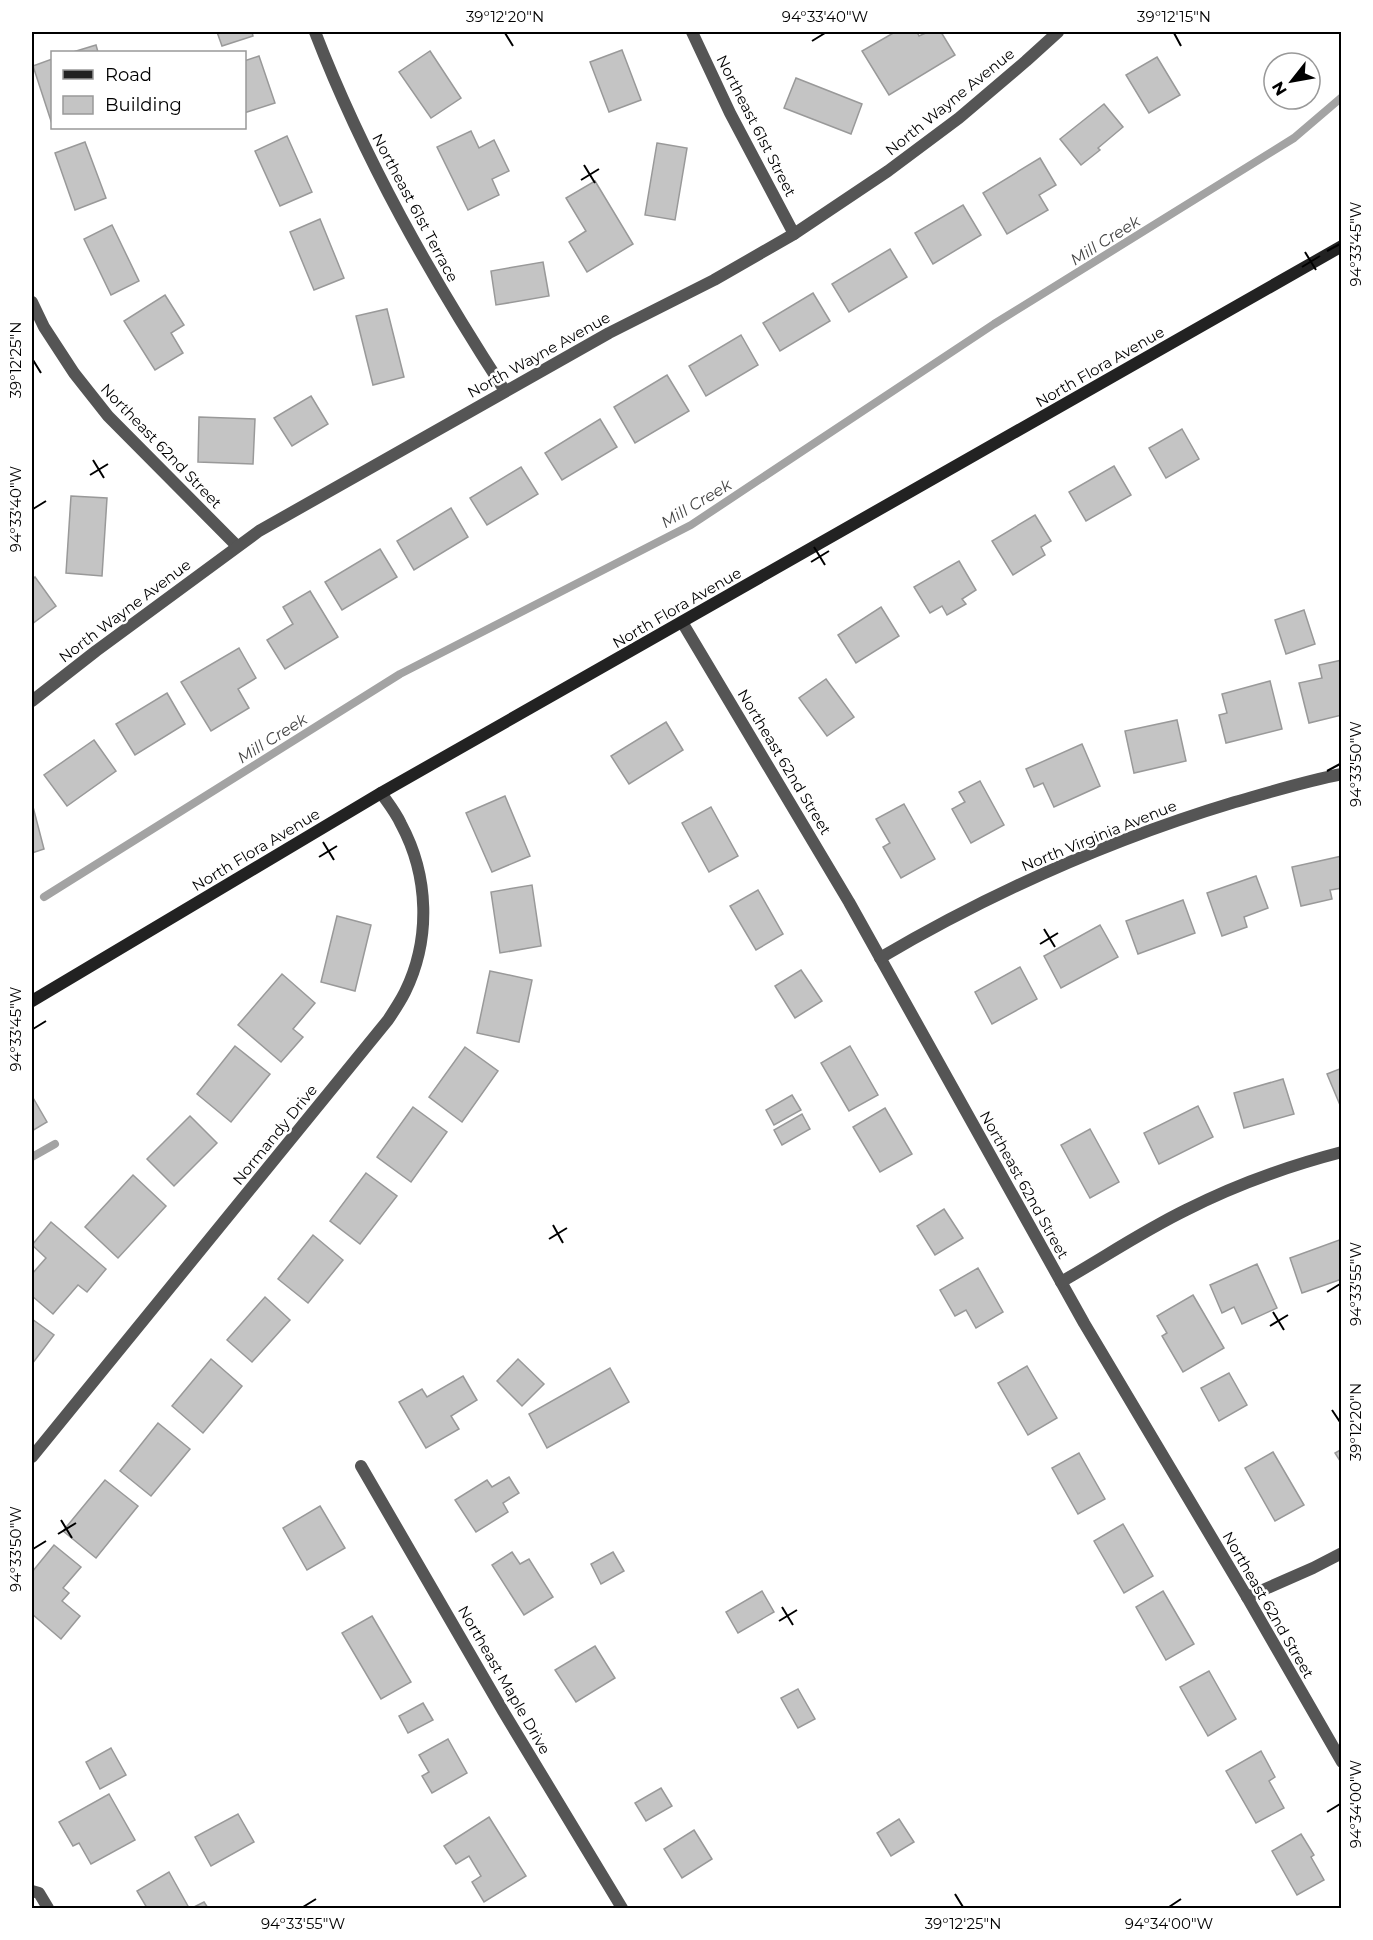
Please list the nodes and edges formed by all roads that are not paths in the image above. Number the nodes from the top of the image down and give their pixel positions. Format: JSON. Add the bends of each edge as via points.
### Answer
{"nodes":[{"id":1,"x":315,"y":32,"type":"edge"},
{"id":2,"x":692,"y":32,"type":"edge"},
{"id":3,"x":1058,"y":32,"type":"edge"},
{"id":4,"x":794,"y":234,"type":"junction"},
{"id":5,"x":1341,"y":246,"type":"edge"},
{"id":6,"x":32,"y":302,"type":"edge"},
{"id":7,"x":505,"y":391,"type":"junction"},
{"id":8,"x":237,"y":546,"type":"junction"},
{"id":9,"x":682,"y":622,"type":"junction"},
{"id":10,"x":32,"y":701,"type":"edge"},
{"id":11,"x":1341,"y":774,"type":"edge"},
{"id":12,"x":381,"y":793,"type":"junction"},
{"id":13,"x":880,"y":958,"type":"junction"},
{"id":14,"x":32,"y":1001,"type":"edge"},
{"id":15,"x":1341,"y":1152,"type":"edge"},
{"id":16,"x":1061,"y":1281,"type":"junction"},
{"id":17,"x":32,"y":1457,"type":"edge"},
{"id":18,"x":362,"y":1466,"type":"dead end"},
{"id":19,"x":1341,"y":1553,"type":"edge"},
{"id":20,"x":1247,"y":1597,"type":"junction"},
{"id":21,"x":1341,"y":1762,"type":"edge"},
{"id":22,"x":35,"y":1892,"type":"edge"},
{"id":23,"x":48,"y":1908,"type":"edge"},
{"id":24,"x":622,"y":1908,"type":"edge"}],
"edges":[{"from":1,"to":7,"type":"street","name":"Northeast 61st Terrace","via":[[367,153],[410,237]]},
{"from":2,"to":4,"type":"street","name":"Northeast 61st Street"},
{"from":3,"to":4,"type":"street","name":"North Wayne Avenue","via":[[959,118]]},
{"from":4,"to":7,"type":"street","name":"North Wayne Avenue"},
{"from":5,"to":9,"type":"street","name":"North Flora Avenue"},
{"from":6,"to":8,"type":"street","name":"Northeast 62nd Street","via":[[74,373],[108,416]]},
{"from":7,"to":8,"type":"street","name":"North Wayne Avenue"},
{"from":8,"to":10,"type":"street","name":"North Wayne Avenue"},
{"from":9,"to":12,"type":"street","name":"North Flora Avenue"},
{"from":9,"to":13,"type":"street","name":"Northeast 62nd Street"},
{"from":11,"to":13,"type":"street","name":"North Virginia Avenue","via":[[1188,816],[1050,868]]},
{"from":12,"to":14,"type":"street","name":"North Flora Avenue"},
{"from":12,"to":17,"type":"street","name":"Normandy Drive","via":[[414,852],[423,899],[421,942],[405,993],[388,1020]]},
{"from":13,"to":16,"type":"street","name":"Northeast 62nd Street"},
{"from":15,"to":16,"type":"street","via":[[1232,1188],[1185,1210]]},
{"from":16,"to":20,"type":"street","name":"Northeast 62nd Street"},
{"from":18,"to":24,"type":"street","name":"Northeast Maple Drive"},
{"from":19,"to":20,"type":"street"},
{"from":20,"to":21,"type":"street","name":"Northeast 62nd Street"},
{"from":22,"to":23,"type":"street"}]}
